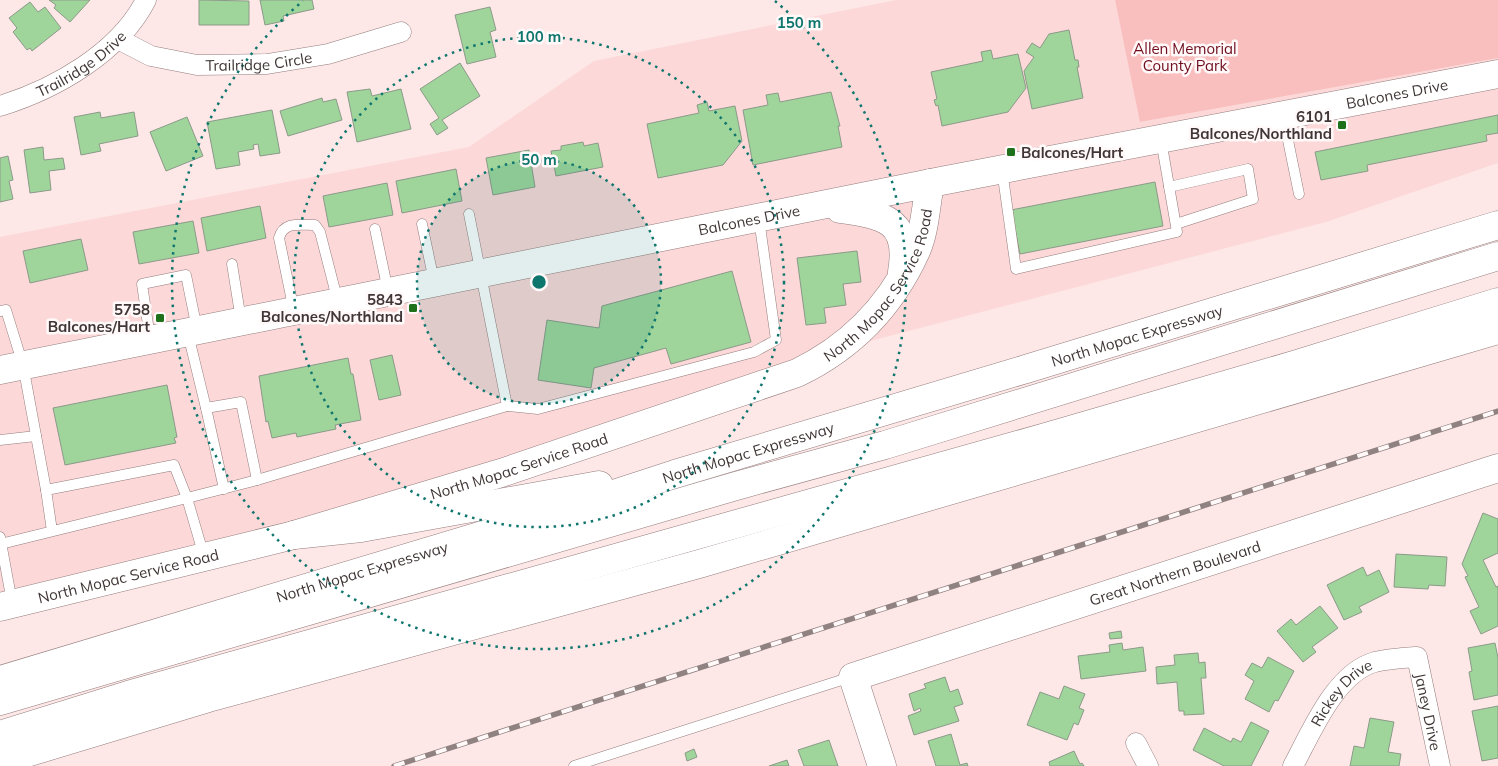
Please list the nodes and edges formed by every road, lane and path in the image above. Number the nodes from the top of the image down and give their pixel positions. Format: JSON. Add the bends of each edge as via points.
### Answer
{"nodes":[{"id":1,"x":146,"y":0,"type":"edge"},
{"id":2,"x":401,"y":32,"type":"dead end"},
{"id":3,"x":118,"y":40,"type":"junction"},
{"id":4,"x":1498,"y":74,"type":"edge"},
{"id":5,"x":0,"y":106,"type":"edge"},
{"id":6,"x":1283,"y":115,"type":"junction"},
{"id":7,"x":1161,"y":139,"type":"junction"},
{"id":8,"x":1002,"y":170,"type":"junction"},
{"id":9,"x":930,"y":184,"type":"junction"},
{"id":10,"x":1169,"y":187,"type":"junction"},
{"id":11,"x":1299,"y":194,"type":"dead end"},
{"id":12,"x":821,"y":206,"type":"junction"},
{"id":13,"x":469,"y":214,"type":"dead end"},
{"id":14,"x":760,"y":219,"type":"junction"},
{"id":15,"x":422,"y":224,"type":"dead end"},
{"id":16,"x":1176,"y":224,"type":"junction"},
{"id":17,"x":1498,"y":225,"type":"edge"},
{"id":18,"x":375,"y":229,"type":"dead end"},
{"id":19,"x":1498,"y":256,"type":"edge"},
{"id":20,"x":232,"y":264,"type":"dead end"},
{"id":21,"x":482,"y":274,"type":"junction"},
{"id":22,"x":900,"y":279,"type":"junction"},
{"id":23,"x":434,"y":283,"type":"junction"},
{"id":24,"x":388,"y":292,"type":"junction"},
{"id":25,"x":338,"y":302,"type":"junction"},
{"id":26,"x":1498,"y":302,"type":"edge"},
{"id":27,"x":0,"y":311,"type":"edge"},
{"id":28,"x":294,"y":311,"type":"junction"},
{"id":29,"x":241,"y":322,"type":"junction"},
{"id":30,"x":1498,"y":330,"type":"edge"},
{"id":31,"x":192,"y":331,"type":"junction"},
{"id":32,"x":150,"y":340,"type":"junction"},
{"id":33,"x":12,"y":368,"type":"edge"},
{"id":34,"x":1026,"y":369,"type":"junction"},
{"id":35,"x":507,"y":406,"type":"junction"},
{"id":36,"x":206,"y":408,"type":"junction"},
{"id":37,"x":36,"y":436,"type":"junction"},
{"id":38,"x":0,"y":440,"type":"edge"},
{"id":39,"x":1498,"y":468,"type":"edge"},
{"id":40,"x":675,"y":474,"type":"junction"},
{"id":41,"x":257,"y":480,"type":"junction"},
{"id":42,"x":971,"y":484,"type":"junction"},
{"id":43,"x":736,"y":486,"type":"junction"},
{"id":44,"x":224,"y":488,"type":"junction"},
{"id":45,"x":46,"y":490,"type":"junction"},
{"id":46,"x":187,"y":498,"type":"junction"},
{"id":47,"x":52,"y":531,"type":"junction"},
{"id":48,"x":707,"y":532,"type":"junction"},
{"id":49,"x":294,"y":535,"type":"junction"},
{"id":50,"x":0,"y":542,"type":"edge"},
{"id":51,"x":205,"y":557,"type":"junction"},
{"id":52,"x":6,"y":606,"type":"edge"},
{"id":53,"x":1417,"y":656,"type":"joint"},
{"id":54,"x":853,"y":677,"type":"junction"},
{"id":55,"x":0,"y":680,"type":"edge"},
{"id":56,"x":0,"y":701,"type":"edge"},
{"id":57,"x":0,"y":735,"type":"edge"},
{"id":58,"x":1136,"y":743,"type":"dead end"},
{"id":59,"x":0,"y":761,"type":"edge"},
{"id":60,"x":574,"y":766,"type":"edge"},
{"id":61,"x":882,"y":766,"type":"edge"},
{"id":62,"x":1148,"y":766,"type":"edge"},
{"id":63,"x":1293,"y":766,"type":"edge"},
{"id":64,"x":1440,"y":766,"type":"edge"}],
"edges":[{"from":1,"to":3,"type":"street","name":"Trailridge Drive"},
{"from":2,"to":3,"type":"street","name":"Trailridge Circle","via":[[328,54],[267,64],[197,65],[152,56]]},
{"from":3,"to":5,"type":"street","name":"Trailridge Drive","via":[[41,92]]},
{"from":4,"to":6,"type":"main road","name":"Balcones Drive"},
{"from":6,"to":7,"type":"main road","name":"Balcones Drive"},
{"from":6,"to":11,"type":"lane"},
{"from":7,"to":8,"type":"main road","name":"Balcones Drive"},
{"from":7,"to":10,"type":"lane"},
{"from":8,"to":9,"type":"main road","name":"Balcones Drive"},
{"from":8,"to":16,"type":"lane","via":[[1016,270],[1177,232]]},
{"from":9,"to":12,"type":"main road","name":"Balcones Drive"},
{"from":9,"to":22,"type":"main road","name":"North Mopac Service Road","via":[[916,250]]},
{"from":10,"to":16,"type":"lane"},
{"from":10,"to":16,"type":"lane","via":[[1248,169],[1254,199]]},
{"from":12,"to":14,"type":"main road","name":"Balcones Drive"},
{"from":12,"to":22,"type":"main road","via":[[877,214],[892,222],[904,245]]},
{"from":13,"to":21,"type":"lane"},
{"from":14,"to":21,"type":"main road","name":"Balcones Drive"},
{"from":14,"to":35,"type":"lane","via":[[776,340],[754,352],[538,409]]},
{"from":15,"to":23,"type":"lane"},
{"from":17,"to":34,"type":"main road","name":"North Mopac Expressway"},
{"from":18,"to":24,"type":"lane"},
{"from":19,"to":43,"type":"main road","via":[[885,446]]},
{"from":20,"to":29,"type":"lane"},
{"from":21,"to":23,"type":"main road","name":"Balcones Drive"},
{"from":21,"to":35,"type":"lane"},
{"from":22,"to":49,"type":"main road","name":"North Mopac Service Road","via":[[882,308],[854,337],[824,360],[797,373],[492,475]]},
{"from":23,"to":24,"type":"main road","name":"Balcones Drive"},
{"from":24,"to":25,"type":"main road","name":"Balcones Drive"},
{"from":25,"to":28,"type":"main road","name":"Balcones Drive"},
{"from":25,"to":28,"type":"lane","via":[[320,232],[315,226],[289,225],[281,230],[279,238]]},
{"from":26,"to":48,"type":"main road","via":[[1294,365]]},
{"from":27,"to":33,"type":"lane","via":[[6,310]]},
{"from":28,"to":29,"type":"main road","name":"Balcones Drive"},
{"from":29,"to":31,"type":"main road","name":"Balcones Drive"},
{"from":30,"to":42,"type":"main road"},
{"from":31,"to":32,"type":"main road","name":"Balcones Drive"},
{"from":31,"to":32,"type":"lane","via":[[186,275],[142,284]]},
{"from":31,"to":36,"type":"lane"},
{"from":32,"to":33,"type":"main road","name":"Balcones Drive"},
{"from":33,"to":37,"type":"lane"},
{"from":34,"to":40,"type":"main road","name":"North Mopac Expressway"},
{"from":34,"to":43,"type":"main road","via":[[988,401]]},
{"from":35,"to":41,"type":"lane"},
{"from":36,"to":41,"type":"lane","via":[[241,402]]},
{"from":36,"to":44,"type":"lane"},
{"from":37,"to":38,"type":"lane"},
{"from":37,"to":45,"type":"lane"},
{"from":39,"to":54,"type":"main road","name":"Great Northern Boulevard"},
{"from":40,"to":49,"type":"main road","via":[[541,494],[361,528]]},
{"from":40,"to":55,"type":"main road","name":"North Mopac Expressway","via":[[546,516]]},
{"from":41,"to":44,"type":"lane"},
{"from":42,"to":48,"type":"main road"},
{"from":42,"to":59,"type":"main road","via":[[699,564],[208,698]]},
{"from":43,"to":56,"type":"main road"},
{"from":44,"to":46,"type":"lane"},
{"from":45,"to":46,"type":"lane","via":[[174,465]]},
{"from":45,"to":47,"type":"lane"},
{"from":46,"to":47,"type":"lane"},
{"from":46,"to":51,"type":"lane"},
{"from":47,"to":50,"type":"lane"},
{"from":48,"to":57,"type":"main road","via":[[128,695]]},
{"from":49,"to":51,"type":"main road","name":"North Mopac Service Road"},
{"from":50,"to":52,"type":"lane"},
{"from":51,"to":52,"type":"main road","name":"North Mopac Service Road"},
{"from":53,"to":63,"type":"street","name":"Rickey Drive","via":[[1373,662],[1348,677],[1329,700]]},
{"from":53,"to":64,"type":"street","name":"Janey Drive"},
{"from":54,"to":60,"type":"lane"},
{"from":54,"to":61,"type":"main road"},
{"from":58,"to":62,"type":"street"}]}
